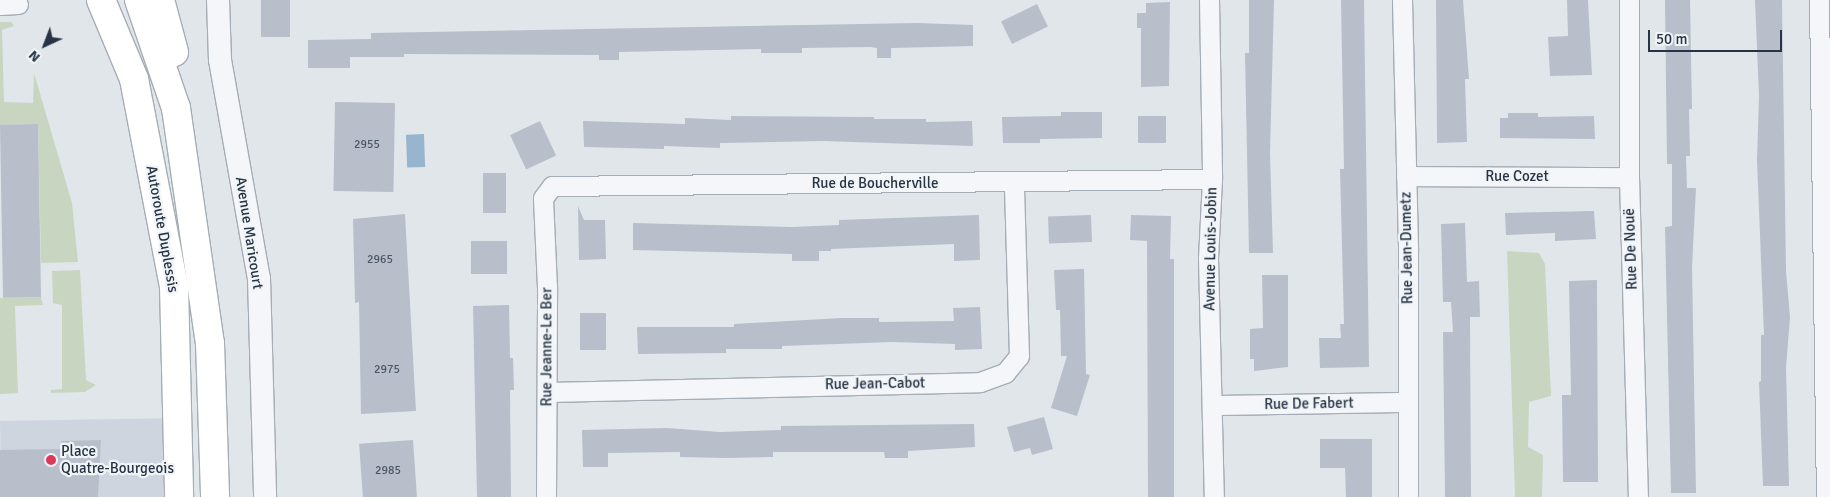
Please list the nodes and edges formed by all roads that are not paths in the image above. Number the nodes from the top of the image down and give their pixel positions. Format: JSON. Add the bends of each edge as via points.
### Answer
{"nodes":[{"id":1,"x":101,"y":0,"type":"edge"},
{"id":2,"x":139,"y":0,"type":"edge"},
{"id":3,"x":160,"y":0,"type":"edge"},
{"id":4,"x":218,"y":0,"type":"edge"},
{"id":5,"x":1209,"y":0,"type":"edge"},
{"id":6,"x":1402,"y":0,"type":"edge"},
{"id":7,"x":1628,"y":0,"type":"edge"},
{"id":8,"x":1819,"y":0,"type":"edge"},
{"id":9,"x":1825,"y":55,"type":"edge"},
{"id":10,"x":1406,"y":176,"type":"junction"},
{"id":11,"x":1629,"y":176,"type":"junction"},
{"id":12,"x":1212,"y":179,"type":"junction"},
{"id":13,"x":1014,"y":183,"type":"junction"},
{"id":14,"x":542,"y":198,"type":"joint"},
{"id":15,"x":210,"y":342,"type":"junction"},
{"id":16,"x":548,"y":392,"type":"junction"},
{"id":17,"x":1406,"y":402,"type":"junction"},
{"id":18,"x":1212,"y":405,"type":"junction"},
{"id":19,"x":179,"y":497,"type":"edge"},
{"id":20,"x":215,"y":497,"type":"edge"},
{"id":21,"x":265,"y":497,"type":"edge"},
{"id":22,"x":546,"y":497,"type":"edge"},
{"id":23,"x":1214,"y":497,"type":"edge"},
{"id":24,"x":1408,"y":497,"type":"edge"},
{"id":25,"x":1638,"y":497,"type":"edge"},
{"id":26,"x":1826,"y":497,"type":"edge"}],
"edges":[{"from":1,"to":19,"type":"highway","name":"Autoroute Duplessis","via":[[134,79],[174,286]]},
{"from":2,"to":15,"type":"highway","name":"Autoroute Duplessis","via":[[176,108]]},
{"from":3,"to":15,"type":"highway","via":[[191,120],[214,299]]},
{"from":4,"to":21,"type":"street","name":"Avenue Maricourt","via":[[222,70],[258,278]]},
{"from":5,"to":12,"type":"street","name":"Avenue Louis-Jobin"},
{"from":6,"to":10,"type":"street","name":"Rue Jean-Dumetz"},
{"from":7,"to":11,"type":"street","name":"Rue De Nouë"},
{"from":8,"to":9,"type":"street"},
{"from":9,"to":26,"type":"street"},
{"from":10,"to":11,"type":"street","name":"Rue Cozet"},
{"from":10,"to":17,"type":"street","name":"Rue Jean-Dumetz"},
{"from":11,"to":25,"type":"street","name":"Rue De Nouë"},
{"from":12,"to":13,"type":"street","name":"Rue de Boucherville"},
{"from":12,"to":18,"type":"street","name":"Avenue Louis-Jobin","via":[[1208,258]]},
{"from":13,"to":14,"type":"street","name":"Rue de Boucherville","via":[[552,186]]},
{"from":13,"to":16,"type":"street","name":"Rue Jean-Cabot","via":[[1019,356],[1005,373],[980,382]]},
{"from":14,"to":16,"type":"street","name":"Rue Jeanne-Le Ber"},
{"from":15,"to":20,"type":"highway","name":"Autoroute Duplessis"},
{"from":16,"to":22,"type":"street","name":"Rue Jeanne-Le Ber"},
{"from":17,"to":18,"type":"street","name":"Rue De Fabert"},
{"from":17,"to":24,"type":"street","name":"Rue Jean-Dumetz"},
{"from":18,"to":23,"type":"street","name":"Avenue Louis-Jobin"}]}
